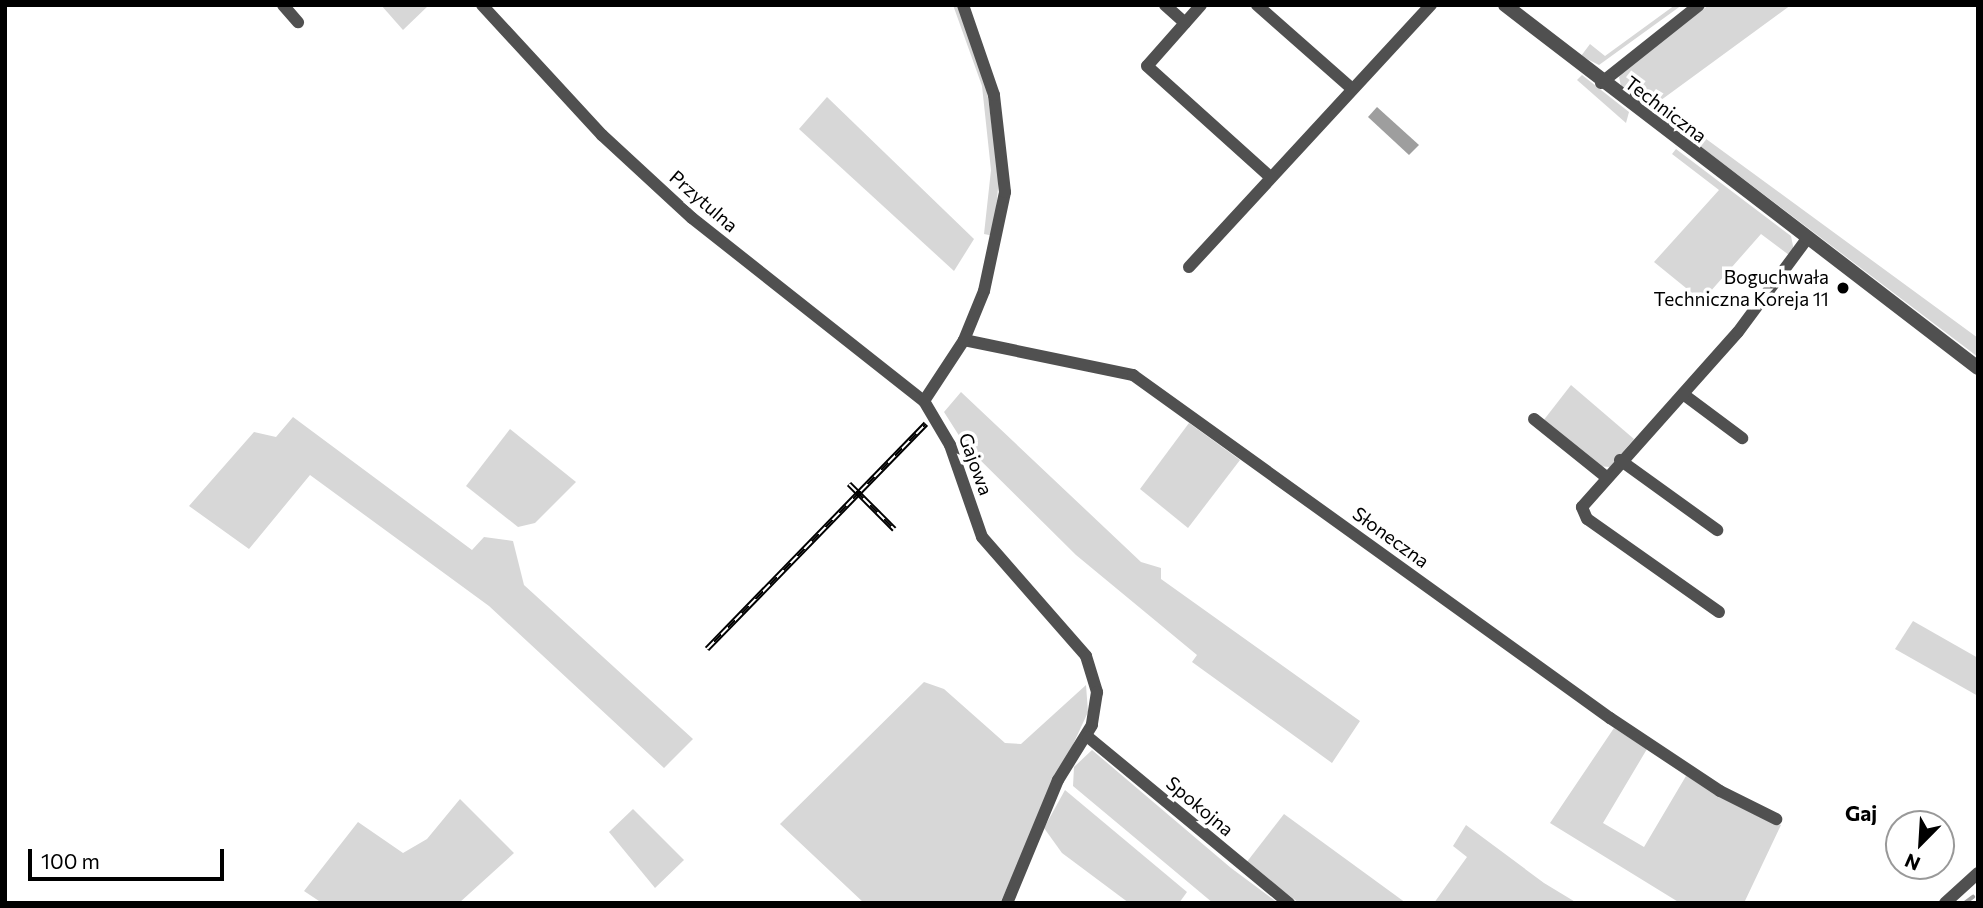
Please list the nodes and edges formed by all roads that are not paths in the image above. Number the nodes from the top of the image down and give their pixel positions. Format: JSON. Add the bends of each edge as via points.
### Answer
{"nodes":[{"id":1,"x":283,"y":5,"type":"edge"},
{"id":2,"x":482,"y":5,"type":"edge"},
{"id":3,"x":963,"y":5,"type":"edge"},
{"id":4,"x":1165,"y":5,"type":"edge"},
{"id":5,"x":1201,"y":5,"type":"edge"},
{"id":6,"x":1257,"y":5,"type":"edge"},
{"id":7,"x":1505,"y":5,"type":"edge"},
{"id":8,"x":1699,"y":5,"type":"edge"},
{"id":9,"x":1423,"y":8,"type":"edge"},
{"id":10,"x":298,"y":22,"type":"dead end"},
{"id":11,"x":1185,"y":23,"type":"junction"},
{"id":12,"x":1601,"y":83,"type":"junction"},
{"id":13,"x":1350,"y":87,"type":"junction"},
{"id":14,"x":1269,"y":176,"type":"junction"},
{"id":15,"x":1806,"y":240,"type":"junction"},
{"id":16,"x":1189,"y":267,"type":"dead end"},
{"id":17,"x":964,"y":340,"type":"junction"},
{"id":18,"x":1978,"y":368,"type":"edge"},
{"id":19,"x":1682,"y":394,"type":"junction"},
{"id":20,"x":924,"y":401,"type":"junction"},
{"id":21,"x":1534,"y":419,"type":"dead end"},
{"id":22,"x":1742,"y":438,"type":"dead end"},
{"id":23,"x":1620,"y":460,"type":"junction"},
{"id":24,"x":1605,"y":476,"type":"junction"},
{"id":25,"x":1717,"y":530,"type":"dead end"},
{"id":26,"x":1719,"y":612,"type":"dead end"},
{"id":27,"x":1088,"y":737,"type":"junction"},
{"id":28,"x":1776,"y":819,"type":"dead end"},
{"id":29,"x":1978,"y":873,"type":"edge"},
{"id":30,"x":1007,"y":903,"type":"edge"},
{"id":31,"x":1289,"y":903,"type":"edge"},
{"id":32,"x":1945,"y":903,"type":"edge"}],
"edges":[{"from":1,"to":10,"type":"street"},
{"from":2,"to":20,"type":"street","name":"Przytulna","via":[[602,135],[692,218]]},
{"from":3,"to":17,"type":"street","via":[[994,95],[1005,191],[995,256]]},
{"from":4,"to":11,"type":"street"},
{"from":5,"to":11,"type":"street"},
{"from":6,"to":13,"type":"street"},
{"from":7,"to":12,"type":"street","name":"Techniczna"},
{"from":8,"to":12,"type":"street"},
{"from":9,"to":13,"type":"street"},
{"from":11,"to":14,"type":"street","via":[[1147,66]]},
{"from":12,"to":15,"type":"street","name":"Techniczna"},
{"from":13,"to":14,"type":"street"},
{"from":14,"to":16,"type":"street"},
{"from":15,"to":18,"type":"street","name":"Techniczna"},
{"from":15,"to":19,"type":"street"},
{"from":17,"to":20,"type":"street"},
{"from":17,"to":28,"type":"street","name":"Słoneczna","via":[[1133,374],[1610,718],[1720,791]]},
{"from":19,"to":22,"type":"street"},
{"from":19,"to":23,"type":"street"},
{"from":20,"to":27,"type":"street","name":"Gajowa","via":[[950,445],[982,537],[1086,656],[1097,692]]},
{"from":21,"to":24,"type":"street"},
{"from":23,"to":24,"type":"street"},
{"from":23,"to":25,"type":"street"},
{"from":24,"to":26,"type":"street","via":[[1582,512]]},
{"from":27,"to":30,"type":"street","name":"Gajowa","via":[[1058,780]]},
{"from":27,"to":31,"type":"street","name":"Spokojna"},
{"from":29,"to":32,"type":"street"}]}
